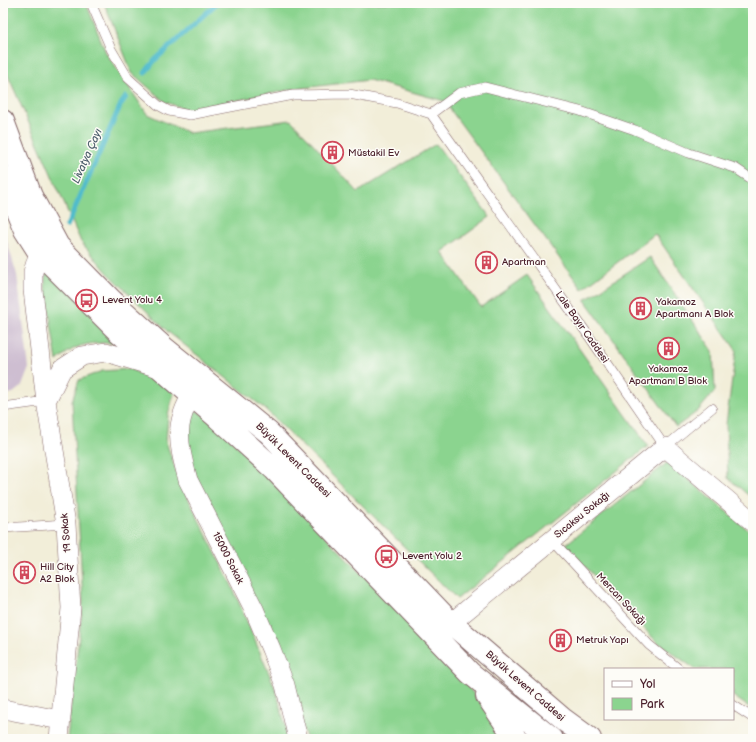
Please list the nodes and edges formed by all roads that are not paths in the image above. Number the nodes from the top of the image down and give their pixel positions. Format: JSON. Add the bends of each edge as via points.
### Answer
{"nodes":[{"id":1,"x":91,"y":3,"type":"edge"},
{"id":2,"x":431,"y":114,"type":"junction"},
{"id":3,"x":3,"y":121,"type":"edge"},
{"id":4,"x":3,"y":177,"type":"edge"},
{"id":5,"x":753,"y":180,"type":"edge"},
{"id":6,"x":49,"y":249,"type":"junction"},
{"id":7,"x":138,"y":337,"type":"junction"},
{"id":8,"x":106,"y":352,"type":"junction"},
{"id":9,"x":159,"y":368,"type":"junction"},
{"id":10,"x":196,"y":387,"type":"junction"},
{"id":11,"x":46,"y":401,"type":"junction"},
{"id":12,"x":3,"y":407,"type":"edge"},
{"id":13,"x":712,"y":408,"type":"dead end"},
{"id":14,"x":665,"y":447,"type":"junction"},
{"id":15,"x":753,"y":522,"type":"edge"},
{"id":16,"x":66,"y":524,"type":"junction"},
{"id":17,"x":3,"y":528,"type":"edge"},
{"id":18,"x":552,"y":540,"type":"junction"},
{"id":19,"x":451,"y":623,"type":"junction"},
{"id":20,"x":678,"y":668,"type":"edge"},
{"id":21,"x":470,"y":672,"type":"junction"},
{"id":22,"x":734,"y":706,"type":"edge"},
{"id":23,"x":3,"y":709,"type":"edge"},
{"id":24,"x":753,"y":718,"type":"edge"},
{"id":25,"x":60,"y":720,"type":"junction"},
{"id":26,"x":59,"y":739,"type":"edge"},
{"id":27,"x":298,"y":739,"type":"edge"},
{"id":28,"x":516,"y":739,"type":"edge"},
{"id":29,"x":552,"y":739,"type":"edge"},
{"id":30,"x":590,"y":739,"type":"edge"}],
"edges":[{"from":1,"to":2,"type":"lane","via":[[111,49],[128,78],[158,105],[169,111],[190,115],[293,95],[349,94],[397,102]]},
{"from":2,"to":5,"type":"lane","via":[[459,93],[485,87],[580,111],[628,127],[689,153],[735,168]]},
{"from":2,"to":14,"type":"lane","name":"Lale Bayır Caddesi"},
{"from":3,"to":6,"type":"street","name":"Büyük Levent Caddesi"},
{"from":4,"to":6,"type":"street","name":"Büyük Levent Caddesi","via":[[25,230]]},
{"from":6,"to":7,"type":"street","name":"Büyük Levent Caddesi"},
{"from":6,"to":11,"type":"street","name":"19 Sokak","via":[[33,272]]},
{"from":7,"to":8,"type":"street"},
{"from":7,"to":9,"type":"street","name":"Büyük Levent Caddesi"},
{"from":7,"to":10,"type":"street","name":"Büyük Levent Caddesi"},
{"from":8,"to":9,"type":"street"},
{"from":8,"to":11,"type":"street","via":[[82,356],[62,369]]},
{"from":9,"to":10,"type":"street","name":"Büyük Levent Caddesi"},
{"from":10,"to":19,"type":"street","name":"Büyük Levent Caddesi","via":[[269,433]]},
{"from":10,"to":21,"type":"street","name":"Büyük Levent Caddesi","via":[[218,418],[274,470]]},
{"from":10,"to":27,"type":"street","name":"15000 Sokak","via":[[178,429],[188,480],[254,609],[271,649],[285,685]]},
{"from":11,"to":12,"type":"lane"},
{"from":11,"to":16,"type":"street","name":"19 Sokak"},
{"from":13,"to":14,"type":"lane","name":"Sıcaksu Sokağı"},
{"from":14,"to":15,"type":"street","name":"Lale Bayır Caddesi"},
{"from":14,"to":18,"type":"street","name":"Sıcaksu Sokağı"},
{"from":16,"to":17,"type":"lane"},
{"from":16,"to":25,"type":"street","name":"19 Sokak","via":[[71,608]]},
{"from":18,"to":19,"type":"street","name":"Sıcaksu Sokağı"},
{"from":18,"to":20,"type":"lane","name":"Mercan Sokağı","via":[[649,645]]},
{"from":19,"to":30,"type":"street","name":"Büyük Levent Caddesi","via":[[564,720]]},
{"from":21,"to":28,"type":"street"},
{"from":21,"to":29,"type":"street","name":"Büyük Levent Caddesi"},
{"from":22,"to":24,"type":"lane"},
{"from":23,"to":25,"type":"street"},
{"from":25,"to":26,"type":"street","name":"19 Sokak"}]}
